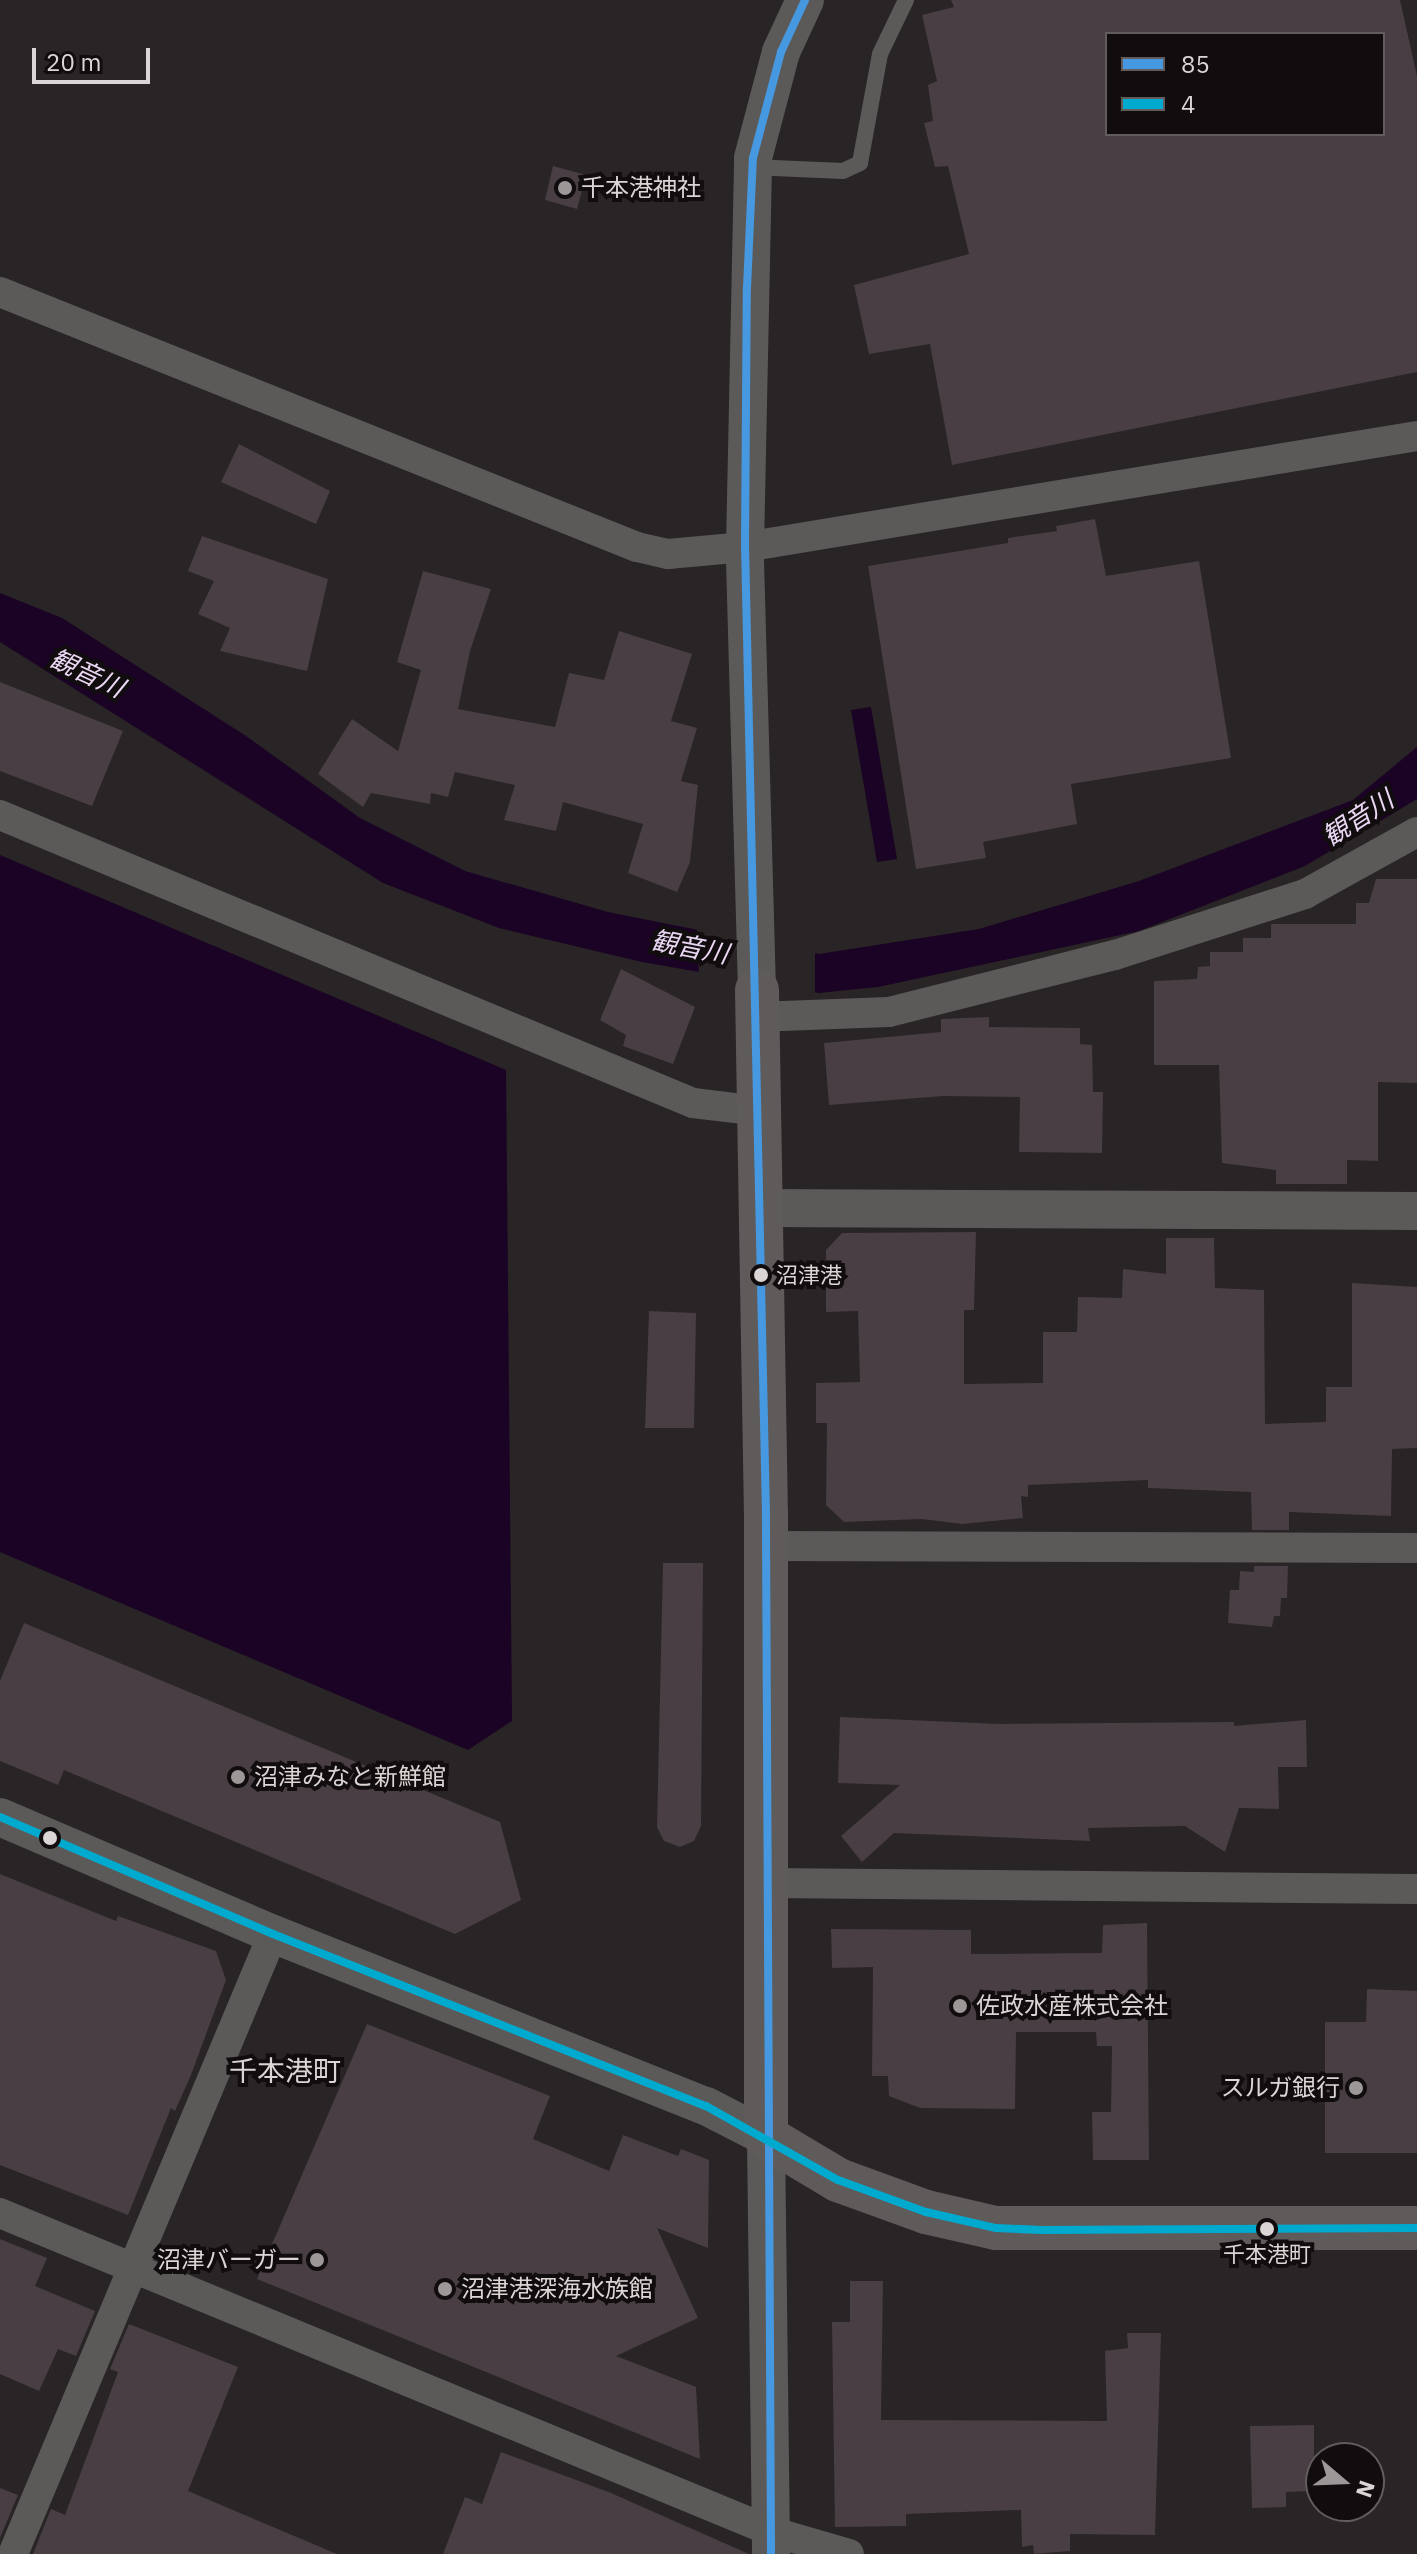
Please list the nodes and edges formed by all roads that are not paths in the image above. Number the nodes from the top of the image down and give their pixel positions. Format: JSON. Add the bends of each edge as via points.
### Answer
{"nodes":[{"id":1,"x":805,"y":0,"type":"edge"},
{"id":2,"x":906,"y":0,"type":"edge"},
{"id":3,"x":753,"y":167,"type":"junction"},
{"id":4,"x":0,"y":292,"type":"edge"},
{"id":5,"x":1417,"y":436,"type":"edge"},
{"id":6,"x":745,"y":547,"type":"junction"},
{"id":7,"x":0,"y":815,"type":"edge"},
{"id":8,"x":1417,"y":832,"type":"edge"},
{"id":9,"x":758,"y":1004,"type":"junction"},
{"id":10,"x":759,"y":1111,"type":"junction"},
{"id":11,"x":760,"y":1208,"type":"junction"},
{"id":12,"x":1417,"y":1211,"type":"edge"},
{"id":13,"x":766,"y":1546,"type":"junction"},
{"id":14,"x":1417,"y":1548,"type":"edge"},
{"id":15,"x":0,"y":1817,"type":"edge"},
{"id":16,"x":765,"y":1883,"type":"junction"},
{"id":17,"x":1417,"y":1889,"type":"edge"},
{"id":18,"x":273,"y":1934,"type":"junction"},
{"id":19,"x":766,"y":2137,"type":"junction"},
{"id":20,"x":0,"y":2213,"type":"edge"},
{"id":21,"x":1417,"y":2228,"type":"edge"},
{"id":22,"x":136,"y":2270,"type":"junction"},
{"id":23,"x":772,"y":2543,"type":"edge"},
{"id":24,"x":13,"y":2554,"type":"edge"},
{"id":25,"x":849,"y":2554,"type":"edge"}],
"edges":[{"from":1,"to":3,"type":"street","via":[[767,96]]},
{"from":2,"to":3,"type":"lane","via":[[880,54],[860,163],[843,171]]},
{"from":3,"to":6,"type":"street"},
{"from":4,"to":6,"type":"street","via":[[637,547],[668,554]]},
{"from":5,"to":6,"type":"street"},
{"from":6,"to":9,"type":"street"},
{"from":7,"to":10,"type":"street","via":[[693,1103]]},
{"from":8,"to":9,"type":"street","via":[[1305,894],[1115,955],[889,1012]]},
{"from":9,"to":10,"type":"main road"},
{"from":10,"to":11,"type":"main road"},
{"from":11,"to":12,"type":"street"},
{"from":11,"to":13,"type":"main road"},
{"from":13,"to":14,"type":"street"},
{"from":13,"to":16,"type":"main road"},
{"from":15,"to":18,"type":"street"},
{"from":16,"to":17,"type":"street"},
{"from":16,"to":19,"type":"main road"},
{"from":18,"to":19,"type":"street","via":[[706,2106]]},
{"from":18,"to":22,"type":"street"},
{"from":19,"to":21,"type":"main road","via":[[838,2180],[926,2212],[996,2228]]},
{"from":19,"to":23,"type":"street"},
{"from":20,"to":22,"type":"street"},
{"from":22,"to":23,"type":"street"},
{"from":22,"to":24,"type":"street"},
{"from":23,"to":25,"type":"street"}]}
